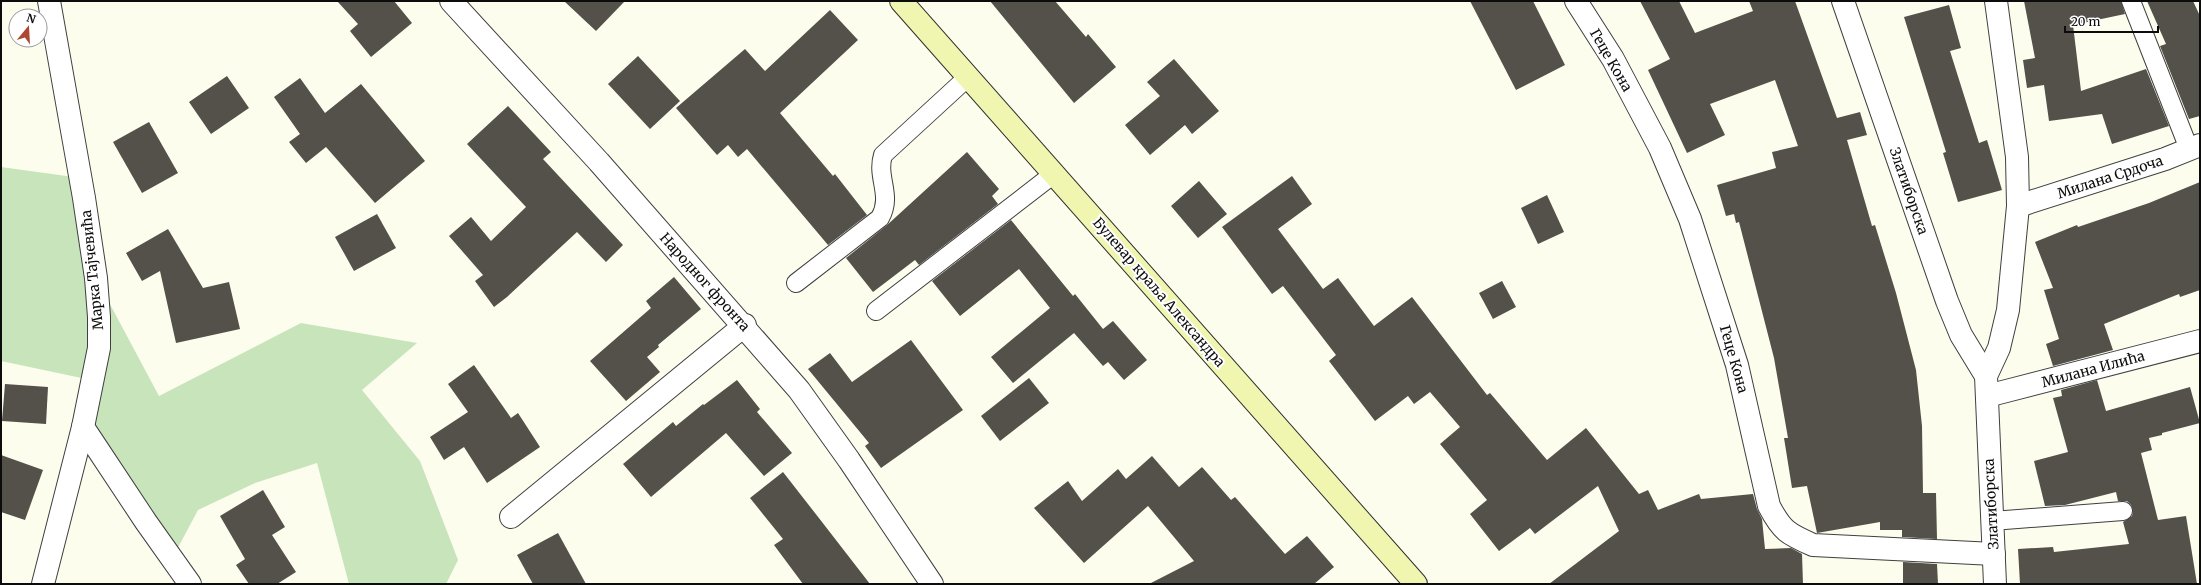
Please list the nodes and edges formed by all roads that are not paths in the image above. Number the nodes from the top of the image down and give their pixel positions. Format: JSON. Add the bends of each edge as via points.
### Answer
{"nodes":[{"id":1,"x":49,"y":1,"type":"edge"},
{"id":2,"x":451,"y":1,"type":"edge"},
{"id":3,"x":901,"y":1,"type":"edge"},
{"id":4,"x":1576,"y":1,"type":"edge"},
{"id":5,"x":1843,"y":1,"type":"edge"},
{"id":6,"x":1996,"y":1,"type":"edge"},
{"id":7,"x":2131,"y":1,"type":"edge"},
{"id":8,"x":969,"y":76,"type":"junction"},
{"id":9,"x":2195,"y":147,"type":"edge"},
{"id":10,"x":1055,"y":174,"type":"junction"},
{"id":11,"x":2018,"y":206,"type":"junction"},
{"id":12,"x":796,"y":283,"type":"dead end"},
{"id":13,"x":876,"y":311,"type":"dead end"},
{"id":14,"x":745,"y":325,"type":"junction"},
{"id":15,"x":2200,"y":341,"type":"edge"},
{"id":16,"x":1986,"y":386,"type":"junction"},
{"id":17,"x":84,"y":426,"type":"junction"},
{"id":18,"x":2123,"y":512,"type":"dead end"},
{"id":19,"x":511,"y":517,"type":"dead end"},
{"id":20,"x":1992,"y":521,"type":"junction"},
{"id":21,"x":1994,"y":554,"type":"junction"},
{"id":22,"x":43,"y":584,"type":"edge"},
{"id":23,"x":190,"y":584,"type":"edge"},
{"id":24,"x":932,"y":584,"type":"edge"},
{"id":25,"x":1416,"y":584,"type":"edge"},
{"id":26,"x":1995,"y":584,"type":"edge"}],
"edges":[{"from":1,"to":17,"type":"street","name":"Марка Тајчевића","via":[[84,198],[100,317],[99,348]]},
{"from":2,"to":14,"type":"street","name":"Народног фронта"},
{"from":3,"to":8,"type":"main road","name":"Булевар краља Александра"},
{"from":4,"to":21,"type":"street","name":"Геце Кона","via":[[1613,59],[1660,148],[1690,219],[1737,365],[1769,506],[1778,524],[1791,536],[1813,545]]},
{"from":5,"to":16,"type":"street","name":"Златиборска","via":[[1946,301]]},
{"from":6,"to":11,"type":"street","name":"Златиборска","via":[[2017,157]]},
{"from":7,"to":9,"type":"lane"},
{"from":8,"to":10,"type":"main road","name":"Булевар краља Александра"},
{"from":8,"to":12,"type":"lane","via":[[883,155],[881,162],[887,199],[886,208],[880,218]]},
{"from":9,"to":11,"type":"street","name":"Милана Срдоча"},
{"from":10,"to":13,"type":"lane"},
{"from":10,"to":25,"type":"main road","name":"Булевар краља Александра"},
{"from":11,"to":16,"type":"street","name":"Златиборска","via":[[2008,310]]},
{"from":14,"to":19,"type":"street"},
{"from":14,"to":24,"type":"street","name":"Народног фронта","via":[[799,390]]},
{"from":15,"to":16,"type":"street","name":"Милана Илића"},
{"from":16,"to":20,"type":"street","name":"Златиборска"},
{"from":17,"to":22,"type":"street","name":"Марка Тајчевића"},
{"from":17,"to":23,"type":"street"},
{"from":18,"to":20,"type":"lane"},
{"from":20,"to":21,"type":"street","name":"Златиборска"},
{"from":21,"to":26,"type":"street","name":"Златиборска"}]}
